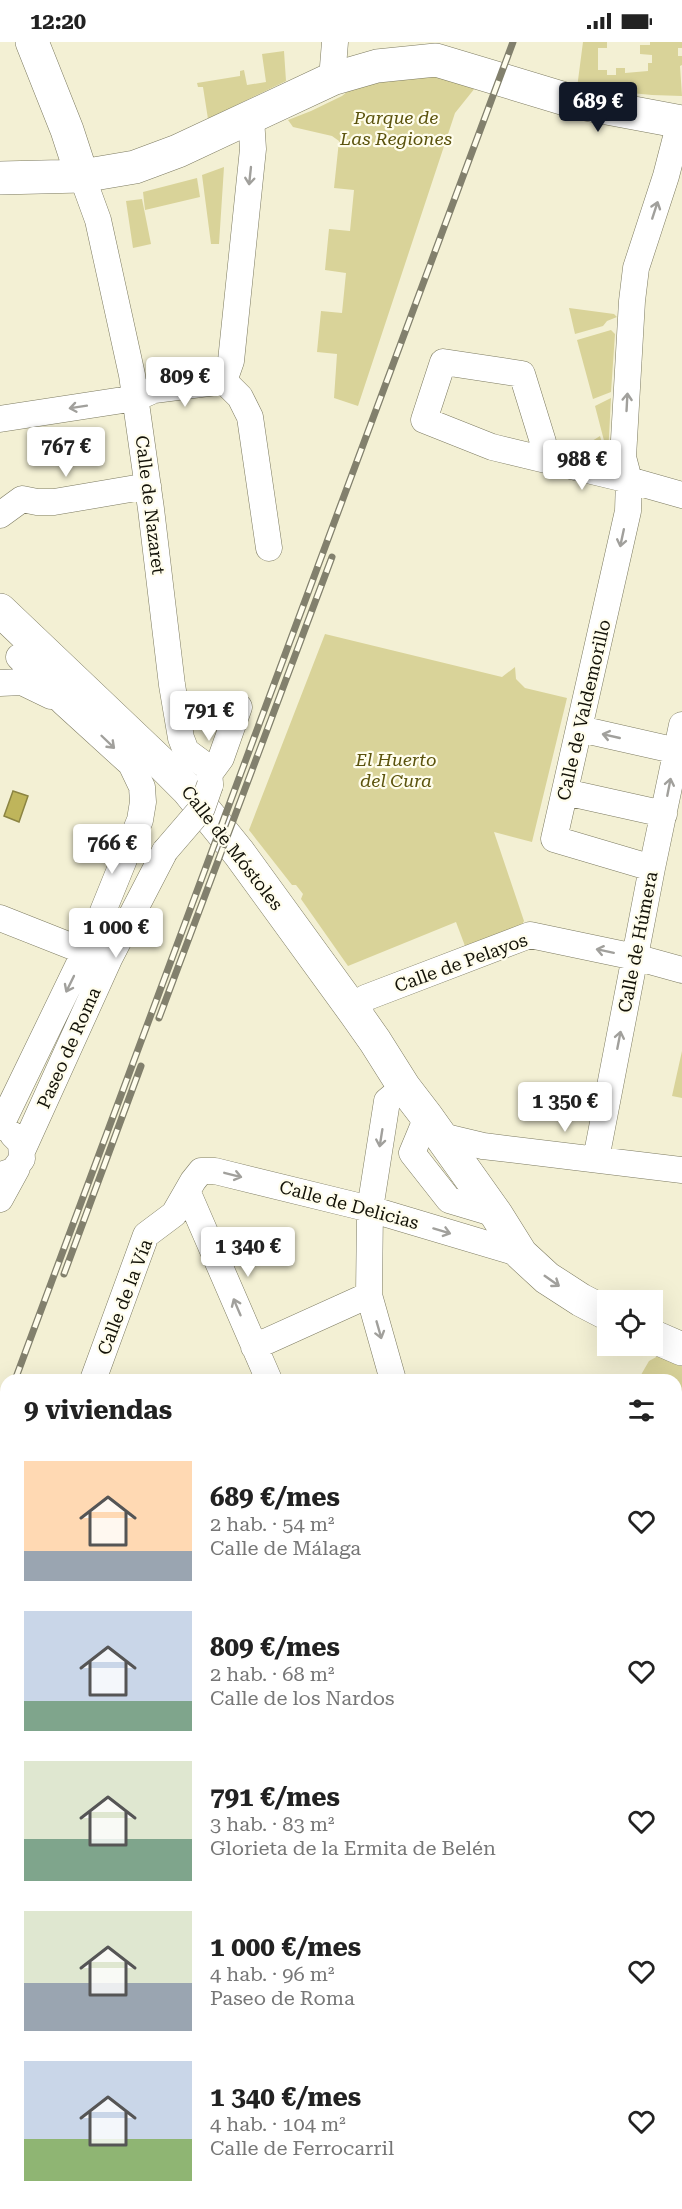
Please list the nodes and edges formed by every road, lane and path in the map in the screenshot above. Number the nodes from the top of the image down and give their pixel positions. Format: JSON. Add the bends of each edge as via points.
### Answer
{"nodes":[{"id":1,"x":32,"y":42,"type":"edge"},
{"id":2,"x":335,"y":42,"type":"edge"},
{"id":3,"x":332,"y":79,"type":"junction"},
{"id":4,"x":251,"y":117,"type":"junction"},
{"id":5,"x":681,"y":122,"type":"edge"},
{"id":6,"x":82,"y":176,"type":"junction"},
{"id":7,"x":0,"y":177,"type":"edge"},
{"id":8,"x":224,"y":381,"type":"junction"},
{"id":9,"x":136,"y":398,"type":"junction"},
{"id":10,"x":0,"y":419,"type":"edge"},
{"id":11,"x":545,"y":459,"type":"junction"},
{"id":12,"x":629,"y":480,"type":"junction"},
{"id":13,"x":148,"y":486,"type":"junction"},
{"id":14,"x":682,"y":495,"type":"edge"},
{"id":15,"x":0,"y":514,"type":"edge"},
{"id":16,"x":269,"y":549,"type":"dead end"},
{"id":17,"x":0,"y":610,"type":"edge"},
{"id":18,"x":18,"y":656,"type":"edge"},
{"id":19,"x":0,"y":682,"type":"edge"},
{"id":20,"x":64,"y":704,"type":"junction"},
{"id":21,"x":239,"y":707,"type":"dead end"},
{"id":22,"x":682,"y":725,"type":"edge"},
{"id":23,"x":580,"y":729,"type":"junction"},
{"id":24,"x":679,"y":751,"type":"edge"},
{"id":25,"x":210,"y":779,"type":"junction"},
{"id":26,"x":565,"y":792,"type":"junction"},
{"id":27,"x":664,"y":814,"type":"junction"},
{"id":28,"x":165,"y":851,"type":"junction"},
{"id":29,"x":652,"y":868,"type":"junction"},
{"id":30,"x":0,"y":918,"type":"edge"},
{"id":31,"x":91,"y":941,"type":"junction"},
{"id":32,"x":635,"y":957,"type":"junction"},
{"id":33,"x":682,"y":970,"type":"edge"},
{"id":34,"x":98,"y":984,"type":"junction"},
{"id":35,"x":357,"y":1014,"type":"junction"},
{"id":36,"x":404,"y":1087,"type":"junction"},
{"id":37,"x":0,"y":1127,"type":"edge"},
{"id":38,"x":434,"y":1127,"type":"junction"},
{"id":39,"x":0,"y":1132,"type":"edge"},
{"id":40,"x":596,"y":1159,"type":"junction"},
{"id":41,"x":13,"y":1164,"type":"edge"},
{"id":42,"x":682,"y":1170,"type":"edge"},
{"id":43,"x":188,"y":1193,"type":"junction"},
{"id":44,"x":0,"y":1199,"type":"edge"},
{"id":45,"x":370,"y":1209,"type":"junction"},
{"id":46,"x":521,"y":1254,"type":"junction"},
{"id":47,"x":369,"y":1295,"type":"junction"},
{"id":48,"x":597,"y":1308,"type":"edge"},
{"id":49,"x":663,"y":1341,"type":"edge"},
{"id":50,"x":254,"y":1347,"type":"junction"},
{"id":51,"x":682,"y":1349,"type":"edge"},
{"id":52,"x":95,"y":1374,"type":"edge"},
{"id":53,"x":266,"y":1374,"type":"edge"},
{"id":54,"x":391,"y":1374,"type":"edge"}],
"edges":[{"from":1,"to":6,"type":"main road","name":"Calle de Nazaret"},
{"from":2,"to":3,"type":"street"},
{"from":3,"to":4,"type":"main road"},
{"from":3,"to":5,"type":"main road","via":[[377,66],[436,60],[575,102]]},
{"from":4,"to":6,"type":"main road","via":[[135,167]]},
{"from":4,"to":8,"type":"street","one_way":true,"via":[[252,160],[231,361]]},
{"from":12,"to":5,"type":"street","name":"Calle de Valdemorillo","one_way":true,"via":[[623,457],[636,268]]},
{"from":6,"to":7,"type":"main road"},
{"from":6,"to":9,"type":"street","name":"Calle de Nazaret","via":[[98,220]]},
{"from":8,"to":9,"type":"street","via":[[154,390]]},
{"from":8,"to":16,"type":"street","via":[[240,397],[250,417]]},
{"from":9,"to":10,"type":"street","one_way":true},
{"from":9,"to":13,"type":"street","name":"Calle de Nazaret"},
{"from":11,"to":11,"type":"street","via":[[492,447],[424,420],[443,362],[522,374]]},
{"from":11,"to":12,"type":"street"},
{"from":12,"to":14,"type":"street"},
{"from":12,"to":23,"type":"street","name":"Calle de Valdemorillo","one_way":true,"via":[[628,511]]},
{"from":13,"to":15,"type":"street","via":[[54,502],[22,499]]},
{"from":13,"to":25,"type":"street","name":"Calle de Nazaret","via":[[181,738],[186,751],[209,768]]},
{"from":17,"to":18,"type":"main road","name":"Calle de Móstoles"},
{"from":18,"to":20,"type":"street"},
{"from":18,"to":35,"type":"main road","name":"Calle de Móstoles","via":[[188,790]]},
{"from":19,"to":20,"type":"street","via":[[22,682]]},
{"from":20,"to":31,"type":"street","one_way":true,"via":[[131,764],[142,787],[140,820]]},
{"from":21,"to":25,"type":"street","name":"Paseo de Roma"},
{"from":22,"to":24,"type":"street","name":"Calle de Húmera"},
{"from":24,"to":23,"type":"street","one_way":true},
{"from":23,"to":26,"type":"street","name":"Calle de Valdemorillo"},
{"from":27,"to":24,"type":"street","name":"Calle de Húmera","one_way":true},
{"from":25,"to":28,"type":"street","name":"Paseo de Roma","bridge":true,"via":[[202,808]]},
{"from":26,"to":27,"type":"street"},
{"from":26,"to":29,"type":"street","name":"Calle de Valdemorillo","via":[[555,839]]},
{"from":27,"to":29,"type":"street","name":"Calle de Húmera"},
{"from":28,"to":31,"type":"street","name":"Paseo de Roma","via":[[134,883]]},
{"from":28,"to":34,"type":"street","name":"Paseo de Roma"},
{"from":29,"to":32,"type":"street","name":"Calle de Húmera"},
{"from":30,"to":31,"type":"street"},
{"from":31,"to":34,"type":"street"},
{"from":31,"to":37,"type":"street","name":"Paseo de Roma","one_way":true},
{"from":32,"to":33,"type":"street","name":"Calle de Pelayos"},
{"from":32,"to":35,"type":"street","name":"Calle de Pelayos","one_way":true,"via":[[530,935],[365,998]]},
{"from":40,"to":32,"type":"street","name":"Calle de Húmera","one_way":true},
{"from":34,"to":41,"type":"street","name":"Paseo de Roma"},
{"from":35,"to":36,"type":"main road","name":"Calle de Móstoles"},
{"from":36,"to":38,"type":"main road","name":"Calle de Móstoles"},
{"from":36,"to":45,"type":"street","one_way":true,"via":[[387,1101]]},
{"from":38,"to":40,"type":"street","via":[[483,1146]]},
{"from":38,"to":46,"type":"main road","name":"Calle de Móstoles"},
{"from":39,"to":41,"type":"street","via":[[18,1139]]},
{"from":40,"to":42,"type":"street"},
{"from":41,"to":44,"type":"street","name":"Paseo de Roma"},
{"from":43,"to":45,"type":"street","name":"Calle de Delicias","one_way":true,"via":[[201,1172],[215,1171]]},
{"from":50,"to":43,"type":"street","one_way":true},
{"from":43,"to":52,"type":"street","name":"Calle de la Vía","via":[[174,1214],[146,1235]]},
{"from":45,"to":46,"type":"street","name":"Calle de Delicias","one_way":true},
{"from":45,"to":47,"type":"street"},
{"from":46,"to":48,"type":"main road","name":"Calle de Móstoles","one_way":true,"via":[[547,1278]]},
{"from":47,"to":50,"type":"street"},
{"from":47,"to":54,"type":"street","one_way":true},
{"from":49,"to":51,"type":"main road"},
{"from":50,"to":53,"type":"street"}]}
